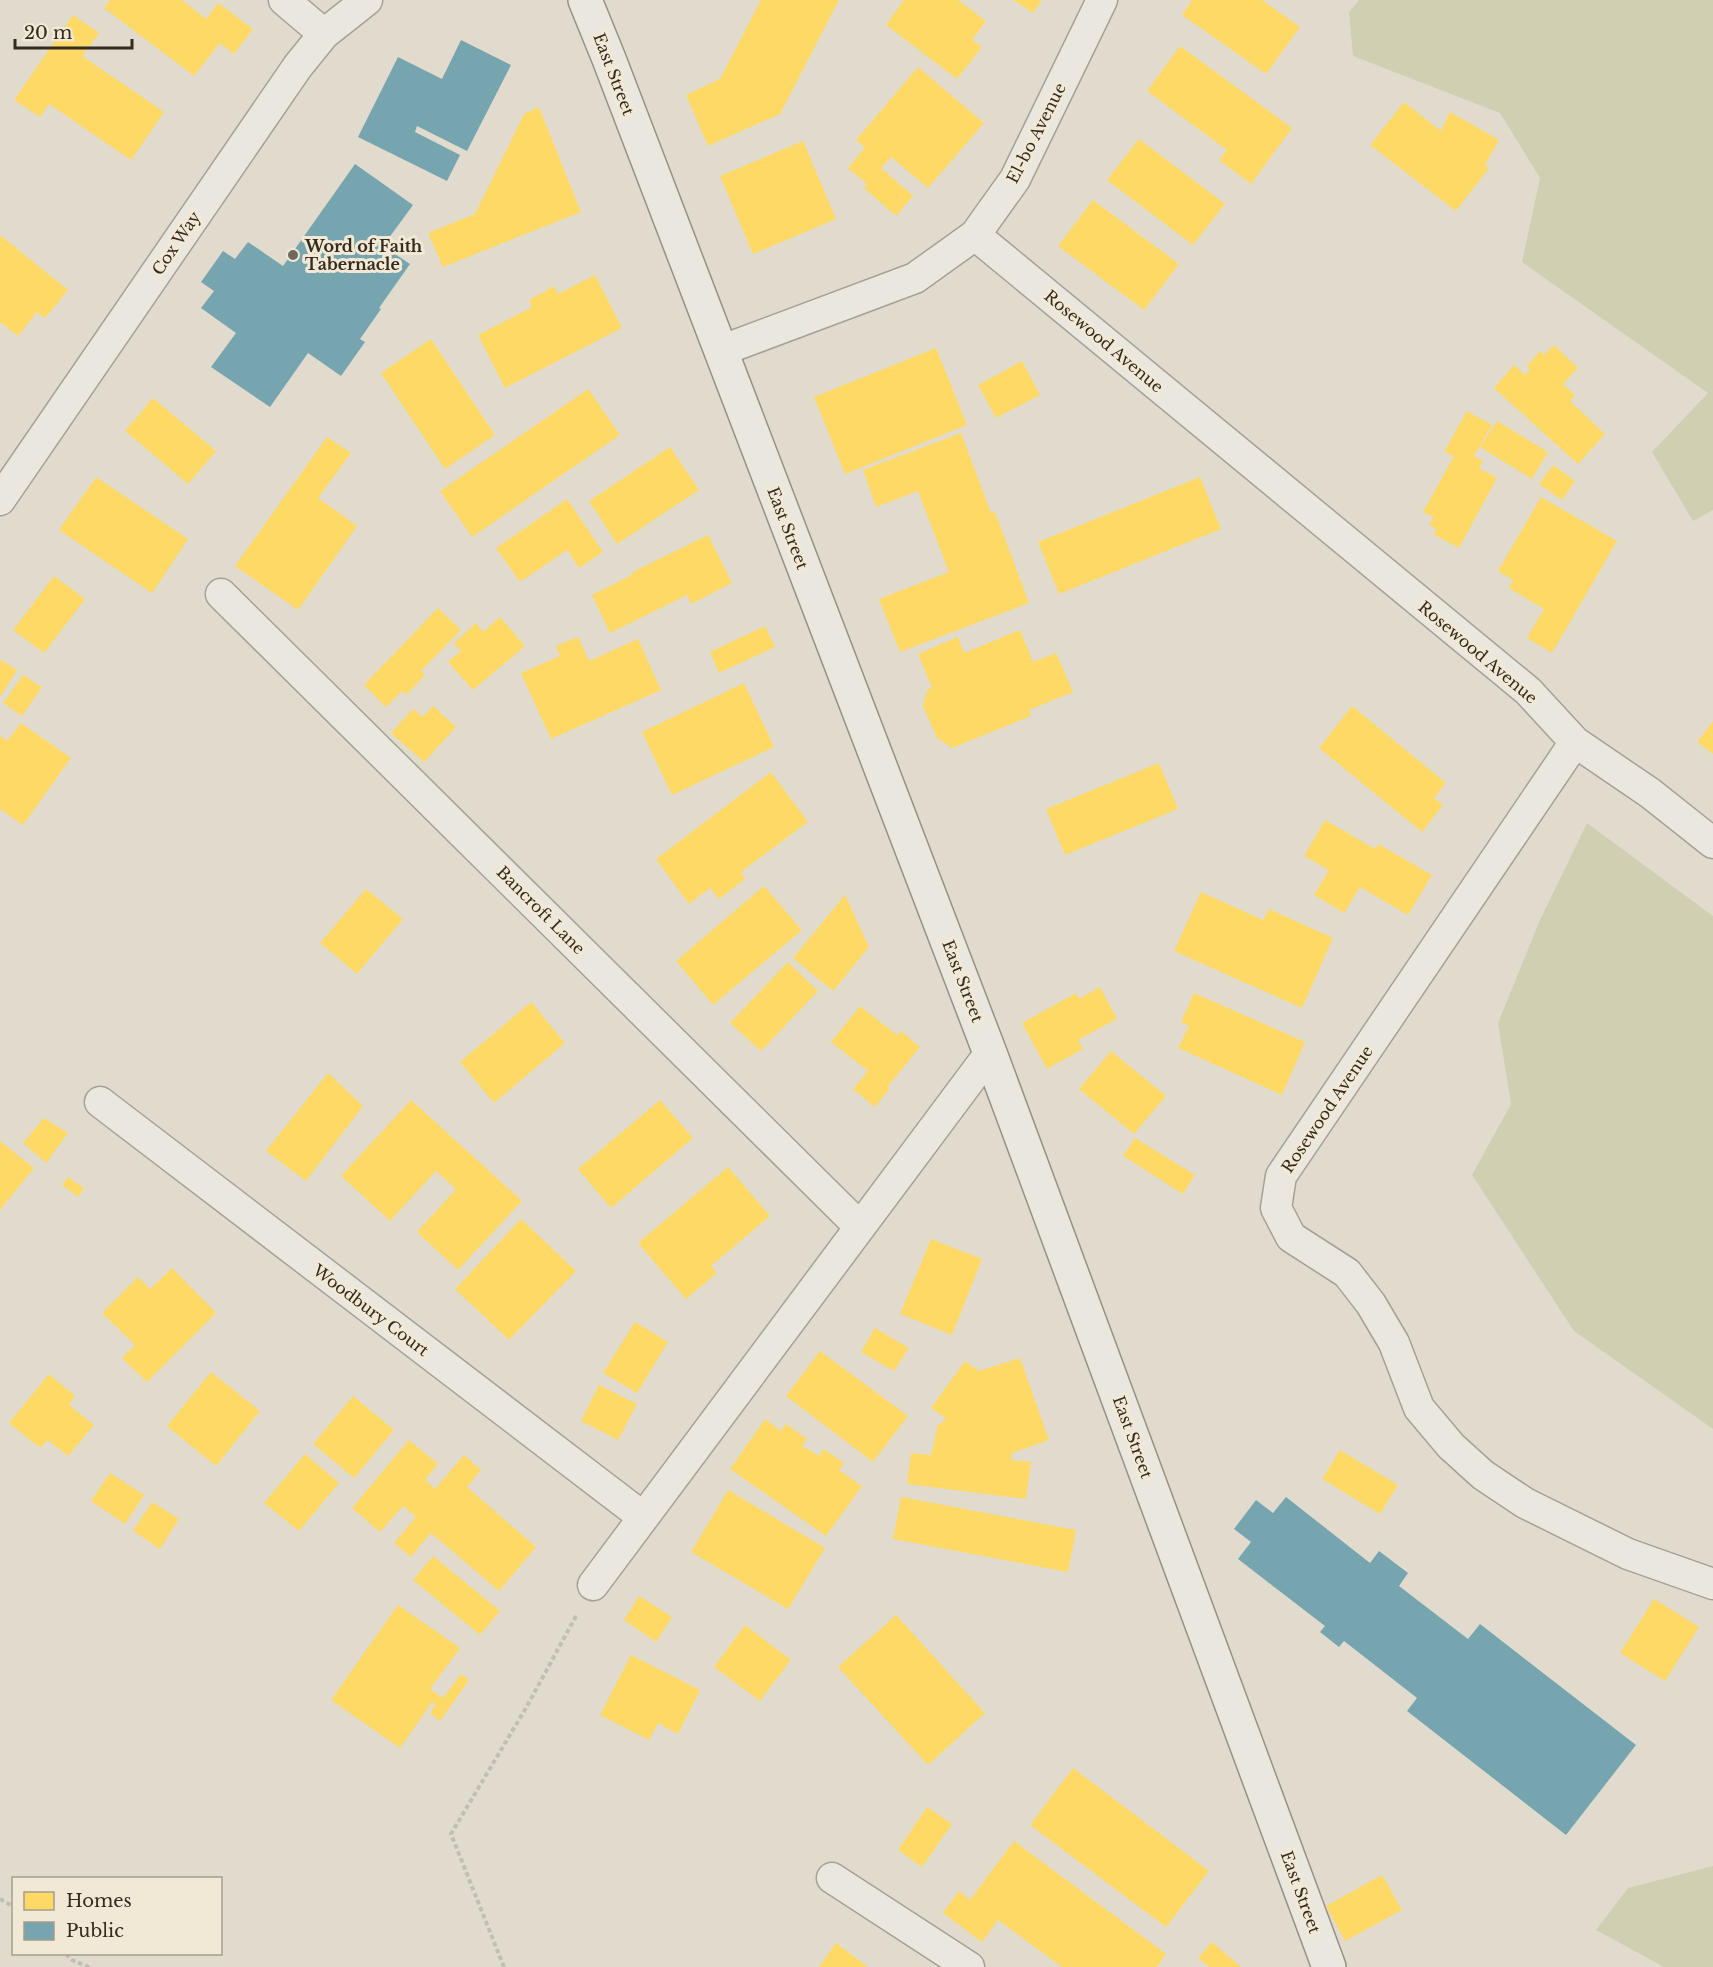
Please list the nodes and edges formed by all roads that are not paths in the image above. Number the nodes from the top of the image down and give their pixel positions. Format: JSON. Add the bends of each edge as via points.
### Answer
{"nodes":[{"id":1,"x":284,"y":0,"type":"edge"},
{"id":2,"x":368,"y":0,"type":"edge"},
{"id":3,"x":585,"y":0,"type":"edge"},
{"id":4,"x":1102,"y":0,"type":"edge"},
{"id":5,"x":324,"y":34,"type":"junction"},
{"id":6,"x":975,"y":235,"type":"junction"},
{"id":7,"x":720,"y":351,"type":"junction"},
{"id":8,"x":0,"y":500,"type":"edge"},
{"id":9,"x":221,"y":594,"type":"dead end"},
{"id":10,"x":1575,"y":742,"type":"junction"},
{"id":11,"x":1713,"y":843,"type":"edge"},
{"id":12,"x":990,"y":1053,"type":"junction"},
{"id":13,"x":100,"y":1102,"type":"dead end"},
{"id":14,"x":860,"y":1227,"type":"junction"},
{"id":15,"x":643,"y":1517,"type":"junction"},
{"id":16,"x":1713,"y":1584,"type":"edge"},
{"id":17,"x":592,"y":1585,"type":"road end"},
{"id":18,"x":832,"y":1878,"type":"dead end"},
{"id":19,"x":969,"y":1967,"type":"edge"},
{"id":20,"x":1329,"y":1967,"type":"edge"}],
"edges":[{"from":1,"to":5,"type":"street"},
{"from":2,"to":5,"type":"street","name":"Cox Way"},
{"from":3,"to":7,"type":"main road","name":"East Street"},
{"from":4,"to":6,"type":"street","name":"El-bo Avenue","via":[[1015,178]]},
{"from":5,"to":8,"type":"street","name":"Cox Way","via":[[291,76]]},
{"from":6,"to":7,"type":"street","name":"El-bo Avenue","via":[[915,278]]},
{"from":6,"to":10,"type":"street","name":"Rosewood Avenue","via":[[1528,691]]},
{"from":7,"to":12,"type":"main road","name":"East Street"},
{"from":9,"to":14,"type":"street","name":"Bancroft Lane"},
{"from":10,"to":11,"type":"street","via":[[1650,793]]},
{"from":10,"to":16,"type":"street","name":"Rosewood Avenue","via":[[1281,1176],[1276,1208],[1291,1237],[1347,1273],[1394,1343],[1419,1408],[1451,1446],[1483,1475],[1525,1503],[1628,1554]]},
{"from":12,"to":14,"type":"street"},
{"from":12,"to":20,"type":"main road","name":"East Street"},
{"from":13,"to":15,"type":"street","name":"Woodbury Court"},
{"from":14,"to":15,"type":"street"},
{"from":15,"to":17,"type":"street"},
{"from":18,"to":19,"type":"street"}]}
